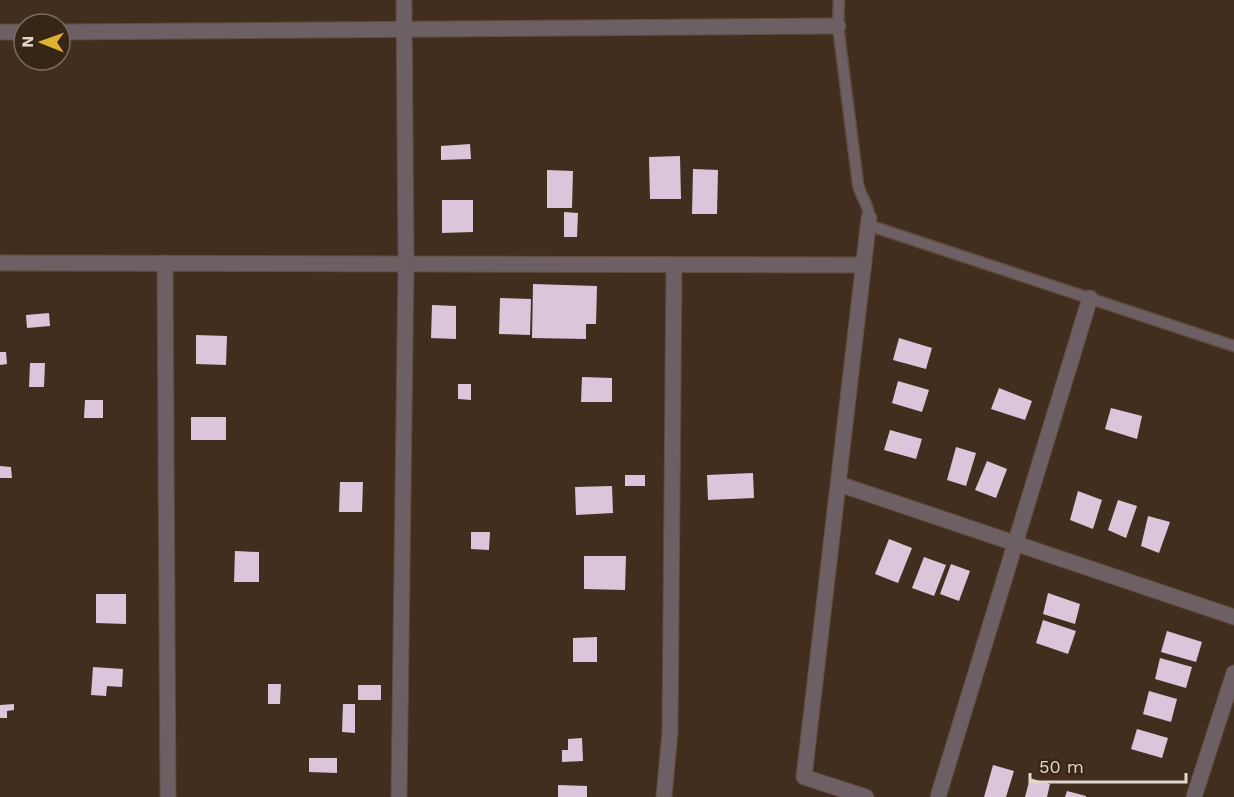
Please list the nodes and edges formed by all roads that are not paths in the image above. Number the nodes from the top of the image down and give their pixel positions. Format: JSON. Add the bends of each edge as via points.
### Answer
{"nodes":[{"id":1,"x":404,"y":0,"type":"edge"},
{"id":2,"x":839,"y":0,"type":"edge"},
{"id":3,"x":838,"y":26,"type":"junction"},
{"id":4,"x":404,"y":28,"type":"junction"},
{"id":5,"x":72,"y":32,"type":"edge"},
{"id":6,"x":869,"y":221,"type":"junction"},
{"id":7,"x":0,"y":262,"type":"edge"},
{"id":8,"x":165,"y":263,"type":"junction"},
{"id":9,"x":405,"y":264,"type":"junction"},
{"id":10,"x":675,"y":265,"type":"junction"},
{"id":11,"x":864,"y":265,"type":"junction"},
{"id":12,"x":1090,"y":298,"type":"junction"},
{"id":13,"x":1234,"y":346,"type":"edge"},
{"id":14,"x":839,"y":484,"type":"junction"},
{"id":15,"x":1015,"y":543,"type":"junction"},
{"id":16,"x":1234,"y":617,"type":"edge"},
{"id":17,"x":1234,"y":673,"type":"edge"},
{"id":18,"x":168,"y":797,"type":"edge"},
{"id":19,"x":399,"y":797,"type":"edge"},
{"id":20,"x":664,"y":797,"type":"edge"},
{"id":21,"x":866,"y":797,"type":"edge"},
{"id":22,"x":938,"y":797,"type":"edge"},
{"id":23,"x":1194,"y":797,"type":"edge"}],
"edges":[{"from":1,"to":4,"type":"street"},
{"from":2,"to":3,"type":"lane"},
{"from":3,"to":4,"type":"street"},
{"from":3,"to":6,"type":"lane","via":[[858,184],[868,207]]},
{"from":4,"to":5,"type":"street"},
{"from":4,"to":9,"type":"street"},
{"from":6,"to":11,"type":"street"},
{"from":6,"to":12,"type":"lane"},
{"from":7,"to":8,"type":"street"},
{"from":8,"to":9,"type":"street"},
{"from":8,"to":18,"type":"street"},
{"from":9,"to":10,"type":"street"},
{"from":9,"to":19,"type":"street"},
{"from":10,"to":11,"type":"street"},
{"from":10,"to":20,"type":"street","via":[[670,732]]},
{"from":11,"to":14,"type":"street"},
{"from":12,"to":13,"type":"lane"},
{"from":12,"to":15,"type":"street"},
{"from":14,"to":15,"type":"street"},
{"from":14,"to":21,"type":"street","via":[[804,777]]},
{"from":15,"to":16,"type":"street"},
{"from":15,"to":22,"type":"street"},
{"from":17,"to":23,"type":"street"}]}
